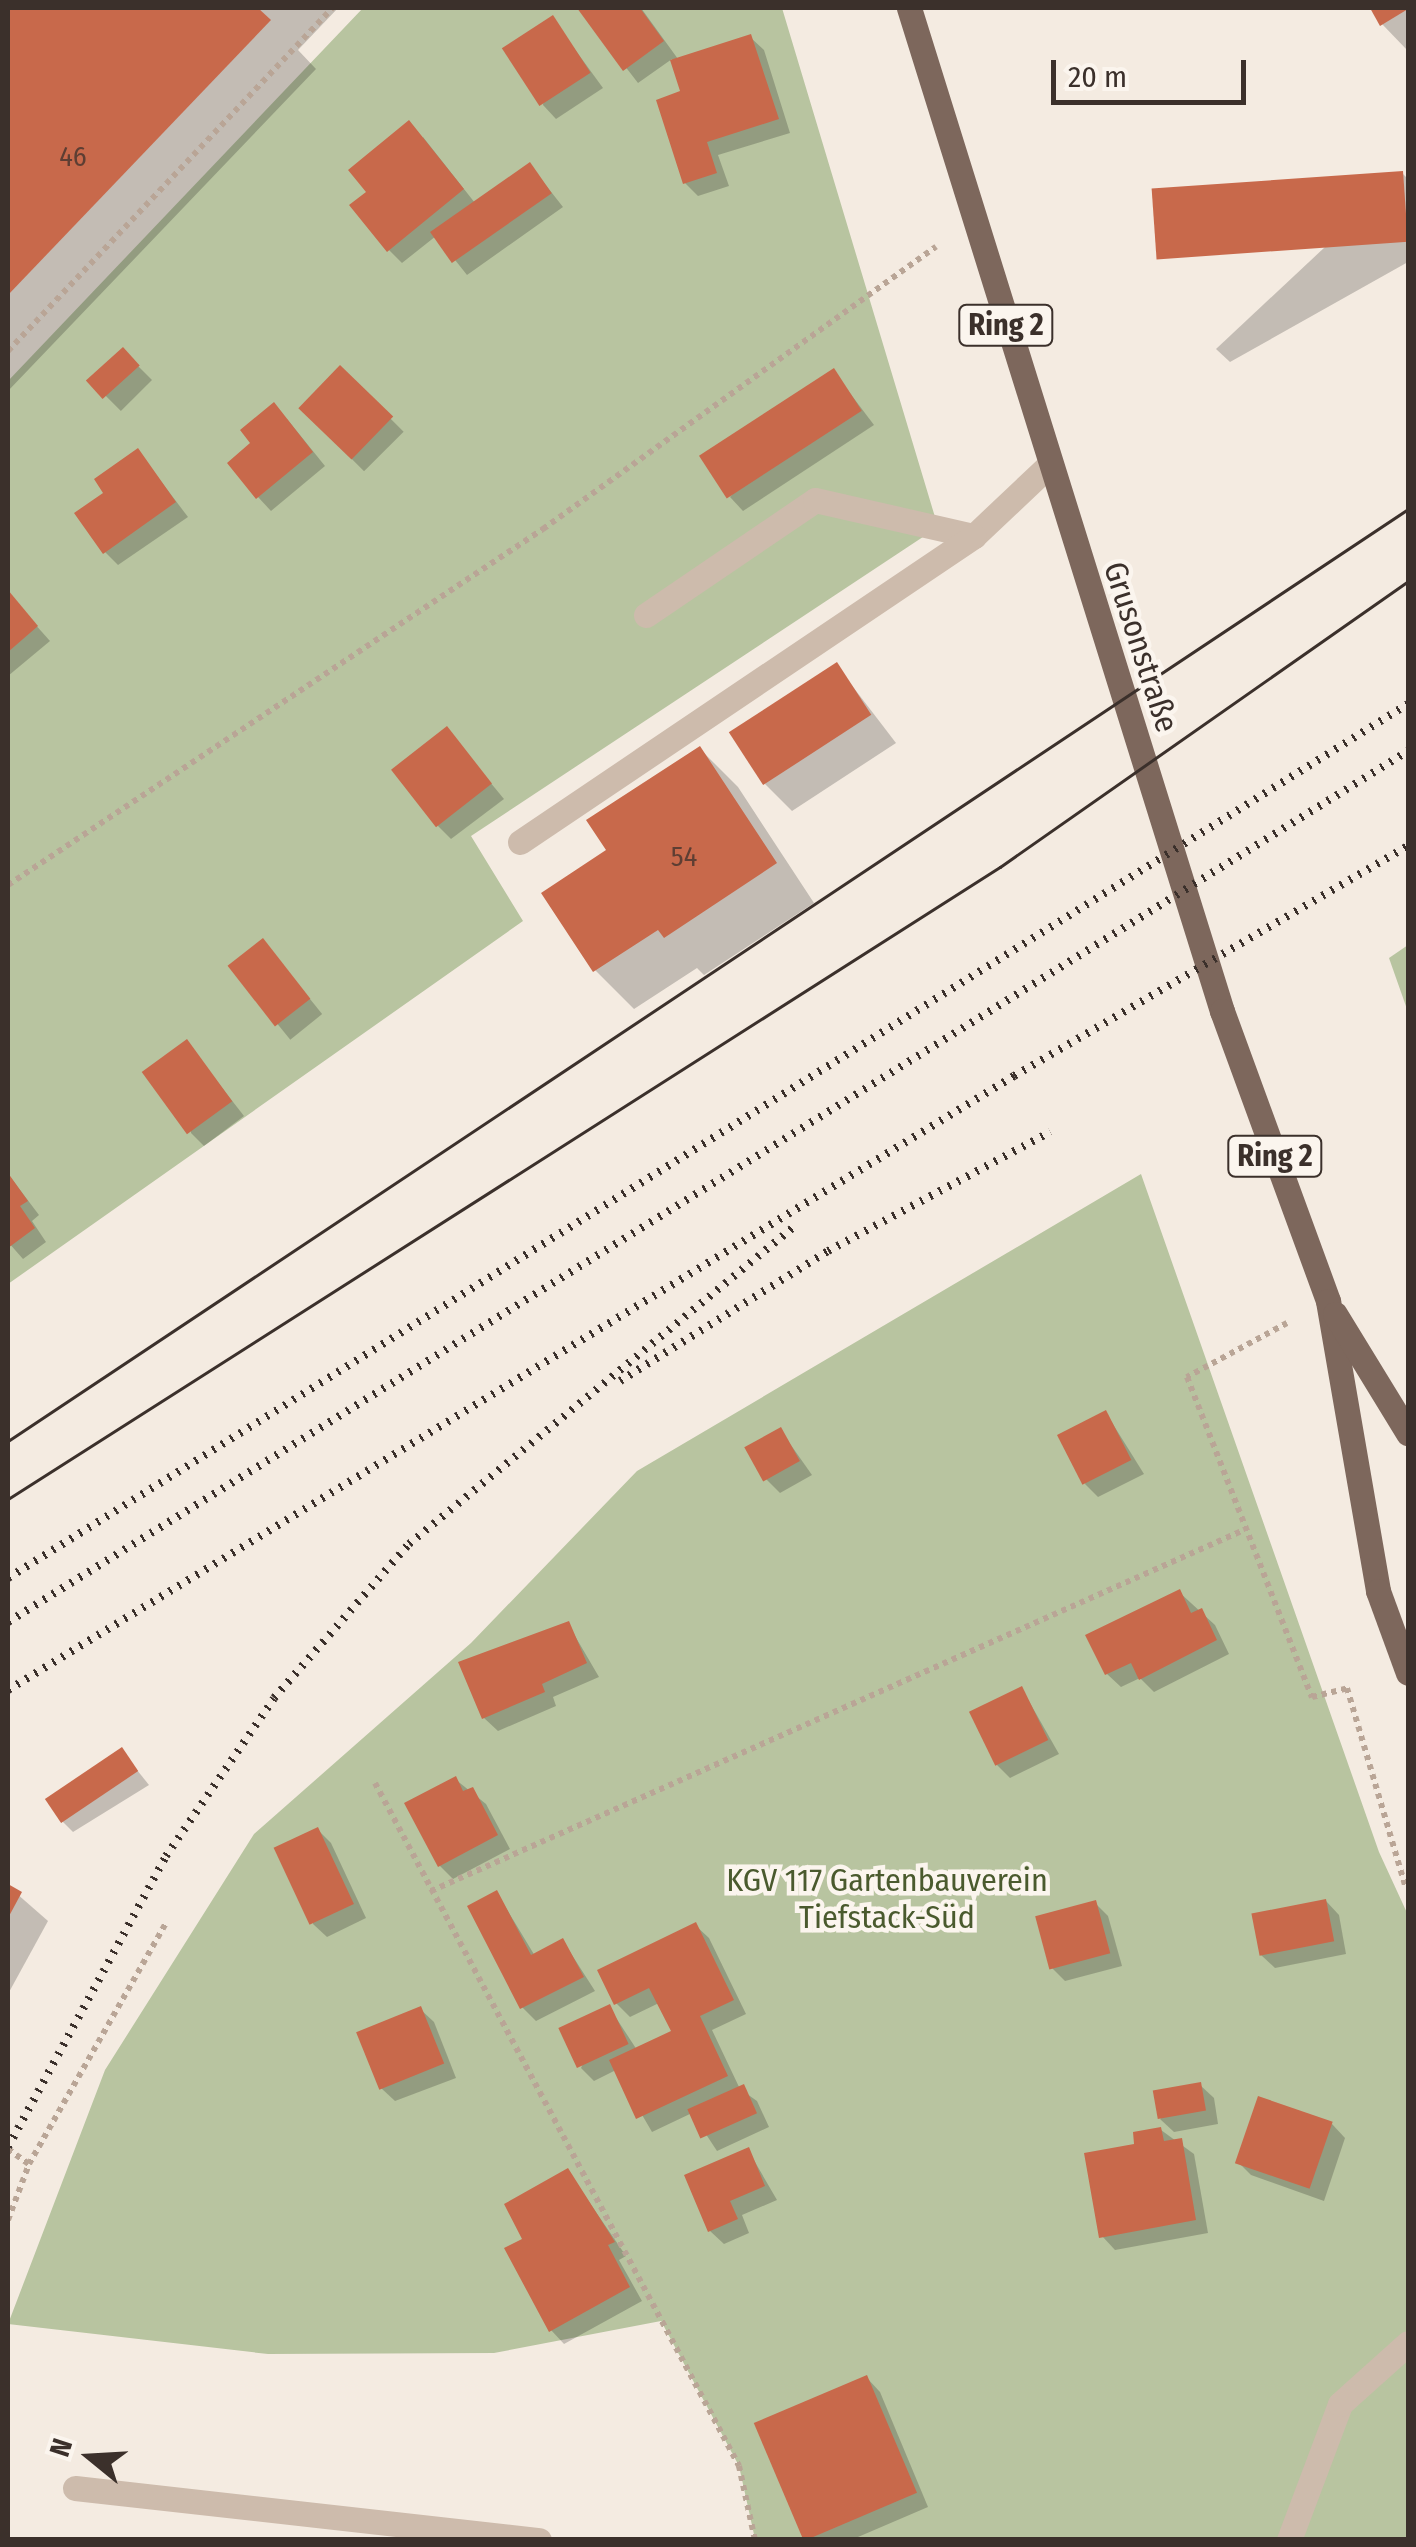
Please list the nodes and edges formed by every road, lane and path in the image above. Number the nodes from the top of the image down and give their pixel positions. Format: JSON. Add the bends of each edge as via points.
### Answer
{"nodes":[{"id":1,"x":332,"y":8,"type":"edge"},
{"id":2,"x":909,"y":8,"type":"edge"},
{"id":3,"x":974,"y":220,"type":"junction"},
{"id":4,"x":8,"y":351,"type":"edge"},
{"id":5,"x":1049,"y":465,"type":"junction"},
{"id":6,"x":974,"y":536,"type":"junction"},
{"id":7,"x":646,"y":614,"type":"dead end"},
{"id":8,"x":520,"y":842,"type":"dead end"},
{"id":9,"x":8,"y":885,"type":"edge"},
{"id":10,"x":1328,"y":1301,"type":"junction"},
{"id":11,"x":1408,"y":1433,"type":"edge"},
{"id":12,"x":1244,"y":1530,"type":"junction"},
{"id":13,"x":1408,"y":1673,"type":"edge"},
{"id":14,"x":375,"y":1783,"type":"dead end"},
{"id":15,"x":1406,"y":1888,"type":"dead end"},
{"id":16,"x":431,"y":1890,"type":"junction"},
{"id":17,"x":167,"y":1921,"type":"dead end"},
{"id":18,"x":8,"y":2149,"type":"edge"},
{"id":19,"x":29,"y":2164,"type":"junction"},
{"id":20,"x":8,"y":2220,"type":"edge"},
{"id":21,"x":1408,"y":2343,"type":"edge"},
{"id":22,"x":75,"y":2488,"type":"dead end"},
{"id":23,"x":538,"y":2540,"type":"edge"},
{"id":24,"x":755,"y":2540,"type":"edge"},
{"id":25,"x":1289,"y":2540,"type":"edge"}],
"edges":[{"from":1,"to":4,"type":"path"},
{"from":2,"to":3,"type":"main road","name":"Grusonstraße","number":"Ring 2"},
{"from":3,"to":5,"type":"main road","name":"Grusonstraße","number":"Ring 2"},
{"from":3,"to":9,"type":"path","via":[[543,529]]},
{"from":5,"to":6,"type":"lane"},
{"from":5,"to":10,"type":"main road","name":"Grusonstraße","number":"Ring 2","via":[[1222,1011]]},
{"from":6,"to":7,"type":"lane","via":[[815,500]]},
{"from":6,"to":8,"type":"lane"},
{"from":10,"to":11,"type":"main road","name":"Grusonstraße","number":"Ring 2"},
{"from":10,"to":12,"type":"path","via":[[1187,1377]]},
{"from":10,"to":13,"type":"main road","name":"Grusonstraße","number":"Ring 2","via":[[1378,1591]]},
{"from":12,"to":15,"type":"path","via":[[1312,1697],[1347,1688]]},
{"from":12,"to":16,"type":"path"},
{"from":14,"to":16,"type":"path"},
{"from":16,"to":24,"type":"path","via":[[739,2466]]},
{"from":17,"to":19,"type":"path"},
{"from":18,"to":19,"type":"path"},
{"from":19,"to":20,"type":"path"},
{"from":21,"to":25,"type":"lane","via":[[1340,2404]]},
{"from":22,"to":23,"type":"lane"}]}
